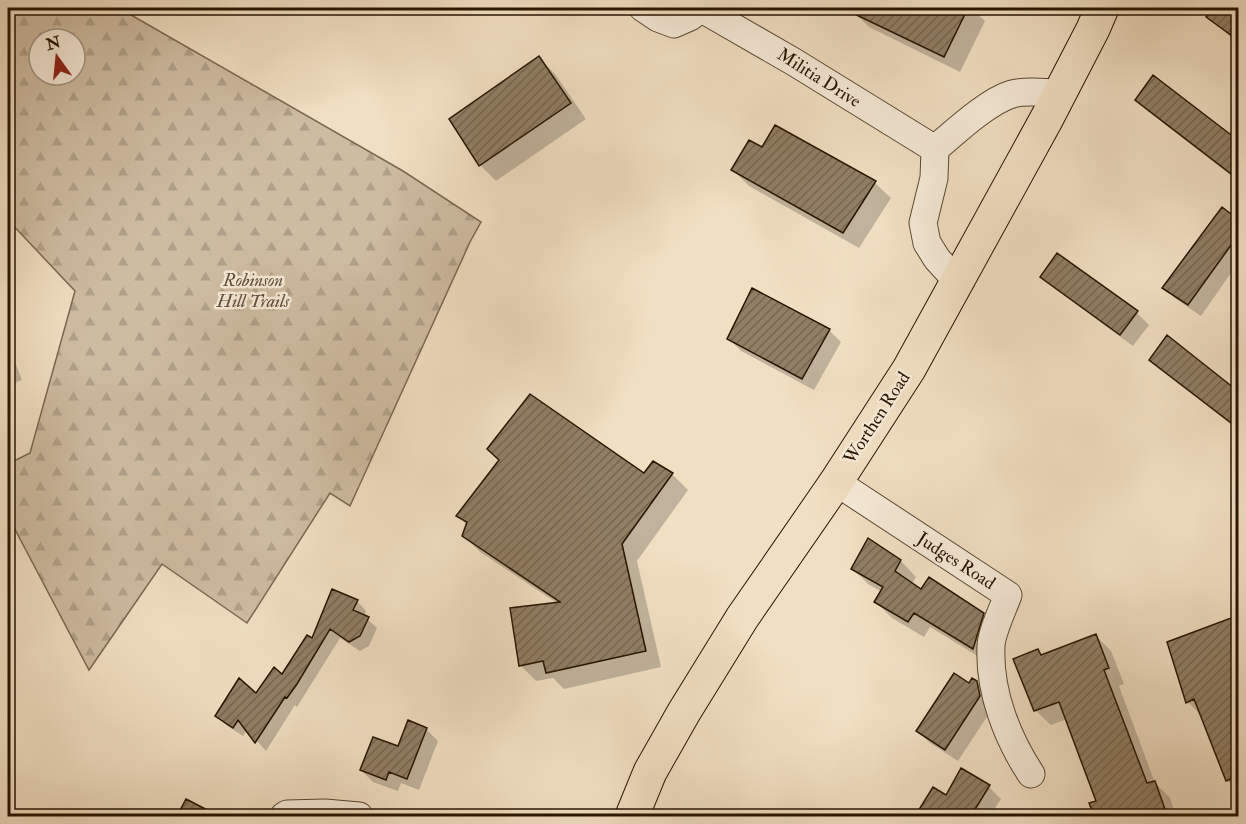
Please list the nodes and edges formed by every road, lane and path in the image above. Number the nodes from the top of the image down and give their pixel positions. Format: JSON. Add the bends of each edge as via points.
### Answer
{"nodes":[{"id":1,"x":644,"y":8,"type":"edge"},
{"id":2,"x":702,"y":8,"type":"edge"},
{"id":3,"x":1102,"y":8,"type":"edge"},
{"id":4,"x":1059,"y":93,"type":"junction"},
{"id":5,"x":935,"y":149,"type":"junction"},
{"id":6,"x":957,"y":281,"type":"junction"},
{"id":7,"x":836,"y":482,"type":"junction"},
{"id":8,"x":1031,"y":774,"type":"dead end"},
{"id":9,"x":284,"y":816,"type":"edge"},
{"id":10,"x":359,"y":816,"type":"edge"},
{"id":11,"x":632,"y":816,"type":"edge"}],
"edges":[{"from":1,"to":2,"type":"street","name":"Militia Drive","via":[[674,24]]},
{"from":2,"to":5,"type":"street","name":"Militia Drive"},
{"from":3,"to":4,"type":"main road","name":"Worthen Road"},
{"from":4,"to":5,"type":"street","via":[[1011,94]]},
{"from":4,"to":6,"type":"main road","name":"Worthen Road"},
{"from":5,"to":6,"type":"street","via":[[934,178],[923,223],[927,243]]},
{"from":6,"to":7,"type":"main road","name":"Worthen Road","via":[[909,369]]},
{"from":7,"to":8,"type":"street","name":"Judges Road","via":[[1008,595],[991,646],[994,685],[1016,752]]},
{"from":7,"to":11,"type":"main road","name":"Worthen Road","via":[[742,618],[684,711],[650,772]]},
{"from":9,"to":10,"type":"street"}]}
